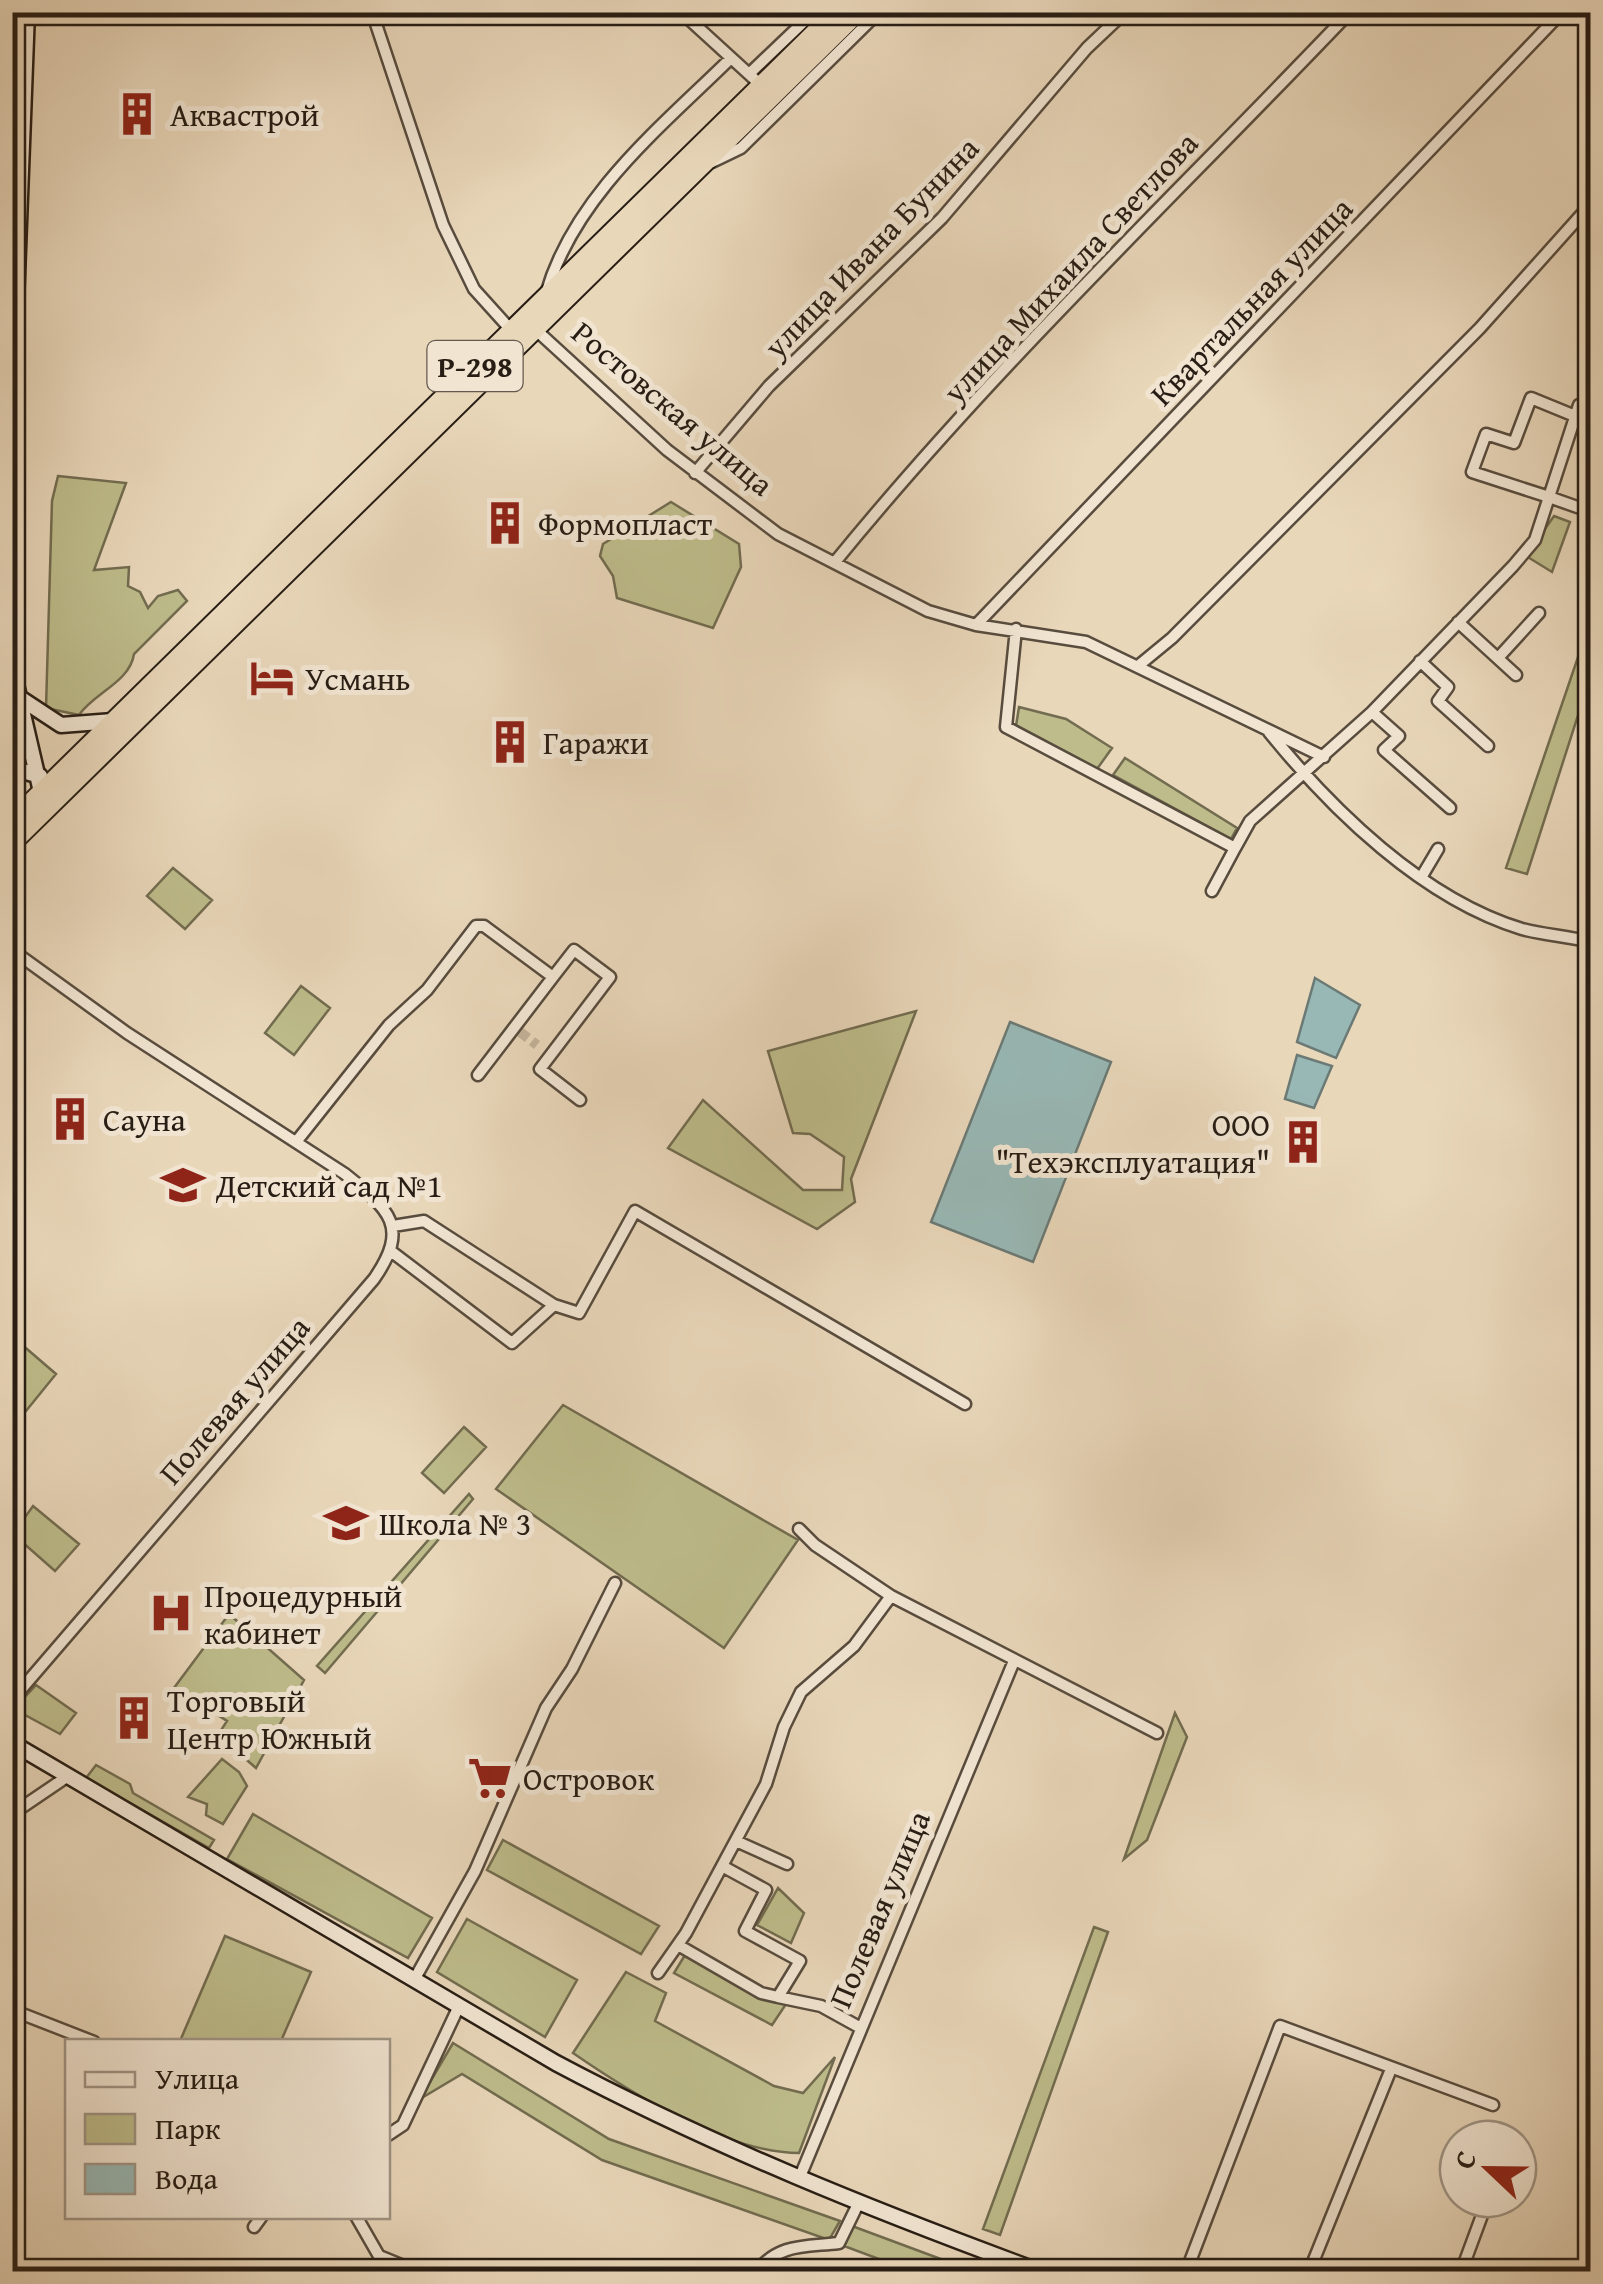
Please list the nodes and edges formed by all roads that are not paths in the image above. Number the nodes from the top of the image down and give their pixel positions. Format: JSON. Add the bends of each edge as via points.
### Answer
{"nodes":[{"id":1,"x":27,"y":12,"type":"edge"},
{"id":2,"x":372,"y":12,"type":"edge"},
{"id":3,"x":681,"y":12,"type":"edge"},
{"id":4,"x":814,"y":12,"type":"edge"},
{"id":5,"x":836,"y":12,"type":"edge"},
{"id":6,"x":858,"y":12,"type":"edge"},
{"id":7,"x":879,"y":12,"type":"edge"},
{"id":8,"x":1124,"y":12,"type":"edge"},
{"id":9,"x":1350,"y":12,"type":"edge"},
{"id":10,"x":1562,"y":12,"type":"edge"},
{"id":11,"x":732,"y":58,"type":"junction"},
{"id":12,"x":756,"y":80,"type":"junction"},
{"id":13,"x":19,"y":102,"type":"edge"},
{"id":14,"x":698,"y":169,"type":"junction"},
{"id":15,"x":1590,"y":205,"type":"edge"},
{"id":16,"x":545,"y":297,"type":"junction"},
{"id":17,"x":534,"y":328,"type":"junction"},
{"id":18,"x":511,"y":330,"type":"junction"},
{"id":19,"x":14,"y":360,"type":"edge"},
{"id":20,"x":12,"y":408,"type":"edge"},
{"id":21,"x":1590,"y":409,"type":"edge"},
{"id":22,"x":1575,"y":416,"type":"junction"},
{"id":23,"x":695,"y":474,"type":"junction"},
{"id":24,"x":1549,"y":496,"type":"junction"},
{"id":25,"x":1580,"y":508,"type":"dead end"},
{"id":26,"x":835,"y":562,"type":"junction"},
{"id":27,"x":1540,"y":613,"type":"dead end"},
{"id":28,"x":1458,"y":622,"type":"junction"},
{"id":29,"x":976,"y":625,"type":"junction"},
{"id":30,"x":1016,"y":629,"type":"junction"},
{"id":31,"x":1498,"y":658,"type":"junction"},
{"id":32,"x":1420,"y":661,"type":"junction"},
{"id":33,"x":1138,"y":666,"type":"junction"},
{"id":34,"x":12,"y":667,"type":"edge"},
{"id":35,"x":1516,"y":675,"type":"dead end"},
{"id":36,"x":20,"y":698,"type":"junction"},
{"id":37,"x":1372,"y":712,"type":"junction"},
{"id":38,"x":114,"y":721,"type":"junction"},
{"id":39,"x":1265,"y":728,"type":"junction"},
{"id":40,"x":1488,"y":746,"type":"dead end"},
{"id":41,"x":1324,"y":757,"type":"junction"},
{"id":42,"x":12,"y":768,"type":"edge"},
{"id":43,"x":1302,"y":773,"type":"junction"},
{"id":44,"x":41,"y":784,"type":"junction"},
{"id":45,"x":1450,"y":808,"type":"dead end"},
{"id":46,"x":40,"y":816,"type":"junction"},
{"id":47,"x":12,"y":821,"type":"edge"},
{"id":48,"x":12,"y":843,"type":"edge"},
{"id":49,"x":1235,"y":848,"type":"junction"},
{"id":50,"x":1438,"y":850,"type":"dead end"},
{"id":51,"x":1422,"y":876,"type":"junction"},
{"id":52,"x":1212,"y":891,"type":"dead end"},
{"id":53,"x":1590,"y":942,"type":"edge"},
{"id":54,"x":13,"y":952,"type":"edge"},
{"id":55,"x":553,"y":977,"type":"junction"},
{"id":56,"x":537,"y":1045,"type":"tunnel mouth"},
{"id":57,"x":550,"y":1056,"type":"junction"},
{"id":58,"x":478,"y":1075,"type":"dead end"},
{"id":59,"x":580,"y":1100,"type":"dead end"},
{"id":60,"x":296,"y":1142,"type":"junction"},
{"id":61,"x":393,"y":1226,"type":"junction"},
{"id":62,"x":392,"y":1252,"type":"junction"},
{"id":63,"x":554,"y":1306,"type":"junction"},
{"id":64,"x":965,"y":1404,"type":"dead end"},
{"id":65,"x":799,"y":1530,"type":"dead end"},
{"id":66,"x":615,"y":1583,"type":"dead end"},
{"id":67,"x":891,"y":1596,"type":"junction"},
{"id":68,"x":1014,"y":1661,"type":"junction"},
{"id":69,"x":12,"y":1700,"type":"edge"},
{"id":70,"x":1156,"y":1733,"type":"dead end"},
{"id":71,"x":12,"y":1743,"type":"edge"},
{"id":72,"x":68,"y":1776,"type":"junction"},
{"id":73,"x":12,"y":1814,"type":"edge"},
{"id":74,"x":736,"y":1841,"type":"junction"},
{"id":75,"x":787,"y":1864,"type":"dead end"},
{"id":76,"x":722,"y":1866,"type":"junction"},
{"id":77,"x":678,"y":1945,"type":"junction"},
{"id":78,"x":658,"y":1973,"type":"dead end"},
{"id":79,"x":414,"y":1980,"type":"junction"},
{"id":80,"x":778,"y":1997,"type":"junction"},
{"id":81,"x":459,"y":2006,"type":"junction"},
{"id":82,"x":12,"y":2010,"type":"edge"},
{"id":83,"x":859,"y":2027,"type":"junction"},
{"id":84,"x":86,"y":2039,"type":"edge"},
{"id":85,"x":1391,"y":2069,"type":"junction"},
{"id":86,"x":1493,"y":2106,"type":"dead end"},
{"id":87,"x":390,"y":2135,"type":"edge"},
{"id":88,"x":799,"y":2179,"type":"junction"},
{"id":89,"x":859,"y":2202,"type":"junction"},
{"id":90,"x":260,"y":2219,"type":"edge"},
{"id":91,"x":358,"y":2219,"type":"edge"},
{"id":92,"x":1481,"y":2219,"type":"edge"},
{"id":93,"x":254,"y":2227,"type":"dead end"},
{"id":94,"x":1191,"y":2270,"type":"edge"},
{"id":95,"x":418,"y":2272,"type":"edge"},
{"id":96,"x":756,"y":2272,"type":"edge"},
{"id":97,"x":1041,"y":2272,"type":"edge"},
{"id":98,"x":1309,"y":2272,"type":"edge"},
{"id":99,"x":1461,"y":2272,"type":"edge"}],
"edges":[{"from":1,"to":13,"type":"main road"},
{"from":2,"to":18,"type":"street","via":[[443,225],[474,289]]},
{"from":3,"to":11,"type":"street"},
{"from":4,"to":12,"type":"street"},
{"from":5,"to":12,"type":"highway","name":"Ростовская улица","number":"Р-298"},
{"from":6,"to":14,"type":"highway","name":"Ростовская улица","number":"Р-298"},
{"from":7,"to":14,"type":"street","via":[[741,148]]},
{"from":8,"to":23,"type":"street","name":"улица Ивана Бунина","via":[[942,218],[769,386]]},
{"from":9,"to":26,"type":"street","name":"улица Михаила Светлова","via":[[1144,222]]},
{"from":10,"to":29,"type":"street","name":"Квартальная улица"},
{"from":11,"to":12,"type":"street"},
{"from":11,"to":16,"type":"street","name":"Ростовская улица","via":[[617,170],[568,242]]},
{"from":12,"to":16,"type":"highway","name":"Ростовская улица","number":"Р-298"},
{"from":13,"to":19,"type":"main road"},
{"from":14,"to":17,"type":"highway","name":"Ростовская улица","number":"Р-298"},
{"from":15,"to":33,"type":"street","via":[[1480,328]]},
{"from":16,"to":18,"type":"highway","name":"Ростовская улица","number":"Р-298"},
{"from":17,"to":23,"type":"street","name":"Ростовская улица"},
{"from":17,"to":46,"type":"highway","name":"Ростовская улица","number":"Р-298"},
{"from":18,"to":38,"type":"highway","name":"Ростовская улица","number":"Р-298"},
{"from":19,"to":20,"type":"main road"},
{"from":21,"to":22,"type":"street","via":[[1579,405]]},
{"from":22,"to":24,"type":"street"},
{"from":22,"to":24,"type":"street","via":[[1531,398],[1514,443],[1486,434],[1472,472]]},
{"from":23,"to":26,"type":"street","name":"Ростовская улица","via":[[778,534]]},
{"from":24,"to":25,"type":"street"},
{"from":24,"to":28,"type":"street","via":[[1535,540]]},
{"from":26,"to":29,"type":"street","name":"Ростовская улица","via":[[928,611]]},
{"from":27,"to":31,"type":"street"},
{"from":28,"to":31,"type":"street"},
{"from":28,"to":32,"type":"street"},
{"from":29,"to":30,"type":"street","name":"Ростовская улица"},
{"from":30,"to":33,"type":"street","name":"Ростовская улица","via":[[1086,642]]},
{"from":30,"to":49,"type":"street","via":[[1006,727]]},
{"from":31,"to":35,"type":"street"},
{"from":32,"to":37,"type":"street"},
{"from":32,"to":40,"type":"street","via":[[1448,687],[1438,700]]},
{"from":33,"to":39,"type":"street","name":"Ростовская улица"},
{"from":34,"to":36,"type":"main road"},
{"from":36,"to":38,"type":"main road","via":[[61,726]]},
{"from":36,"to":44,"type":"main road"},
{"from":37,"to":41,"type":"street"},
{"from":37,"to":45,"type":"street","via":[[1399,736],[1384,750]]},
{"from":38,"to":44,"type":"highway","number":"Р-298"},
{"from":39,"to":41,"type":"street"},
{"from":39,"to":43,"type":"street","name":"Ростовская улица"},
{"from":41,"to":43,"type":"street"},
{"from":42,"to":44,"type":"main road"},
{"from":43,"to":49,"type":"street","via":[[1250,821]]},
{"from":43,"to":51,"type":"street","name":"Ростовская улица","via":[[1380,849]]},
{"from":44,"to":46,"type":"main road"},
{"from":44,"to":47,"type":"highway","number":"Р-298"},
{"from":46,"to":48,"type":"highway","number":"Р-298"},
{"from":49,"to":52,"type":"street"},
{"from":50,"to":51,"type":"street"},
{"from":51,"to":53,"type":"street","name":"Ростовская улица","via":[[1521,928]]},
{"from":54,"to":60,"type":"street"},
{"from":55,"to":57,"type":"street","via":[[574,950],[610,976]]},
{"from":55,"to":58,"type":"street"},
{"from":55,"to":60,"type":"street","via":[[476,926]]},
{"from":56,"to":57,"type":"street"},
{"from":57,"to":59,"type":"street","via":[[540,1069]]},
{"from":60,"to":61,"type":"street","via":[[373,1197]]},
{"from":61,"to":62,"type":"street"},
{"from":61,"to":63,"type":"street","via":[[424,1221]]},
{"from":62,"to":63,"type":"street","via":[[512,1343]]},
{"from":62,"to":69,"type":"street","name":"Полевая улица"},
{"from":63,"to":64,"type":"street","via":[[579,1313],[635,1211]]},
{"from":65,"to":67,"type":"street"},
{"from":66,"to":79,"type":"street","via":[[546,1708],[475,1871]]},
{"from":67,"to":68,"type":"street"},
{"from":67,"to":74,"type":"street","via":[[854,1646],[801,1692]]},
{"from":68,"to":70,"type":"street"},
{"from":68,"to":83,"type":"street","name":"Полевая улица"},
{"from":71,"to":72,"type":"main road"},
{"from":72,"to":73,"type":"street"},
{"from":72,"to":79,"type":"main road"},
{"from":74,"to":75,"type":"street"},
{"from":74,"to":76,"type":"street"},
{"from":76,"to":77,"type":"street"},
{"from":76,"to":80,"type":"street","via":[[766,1890],[745,1930],[800,1961]]},
{"from":77,"to":78,"type":"street"},
{"from":77,"to":80,"type":"street"},
{"from":79,"to":81,"type":"main road"},
{"from":80,"to":83,"type":"street","via":[[820,2006]]},
{"from":81,"to":87,"type":"street","via":[[403,2125]]},
{"from":81,"to":88,"type":"main road","via":[[631,2103]]},
{"from":82,"to":84,"type":"street"},
{"from":83,"to":88,"type":"street","name":"Полевая улица"},
{"from":85,"to":86,"type":"street"},
{"from":85,"to":94,"type":"street","via":[[1280,2026]]},
{"from":85,"to":98,"type":"street"},
{"from":88,"to":89,"type":"main road"},
{"from":89,"to":96,"type":"street","via":[[838,2243],[787,2246]]},
{"from":89,"to":97,"type":"main road"},
{"from":90,"to":93,"type":"street"},
{"from":91,"to":95,"type":"street","via":[[378,2256]]},
{"from":92,"to":99,"type":"street"}]}
